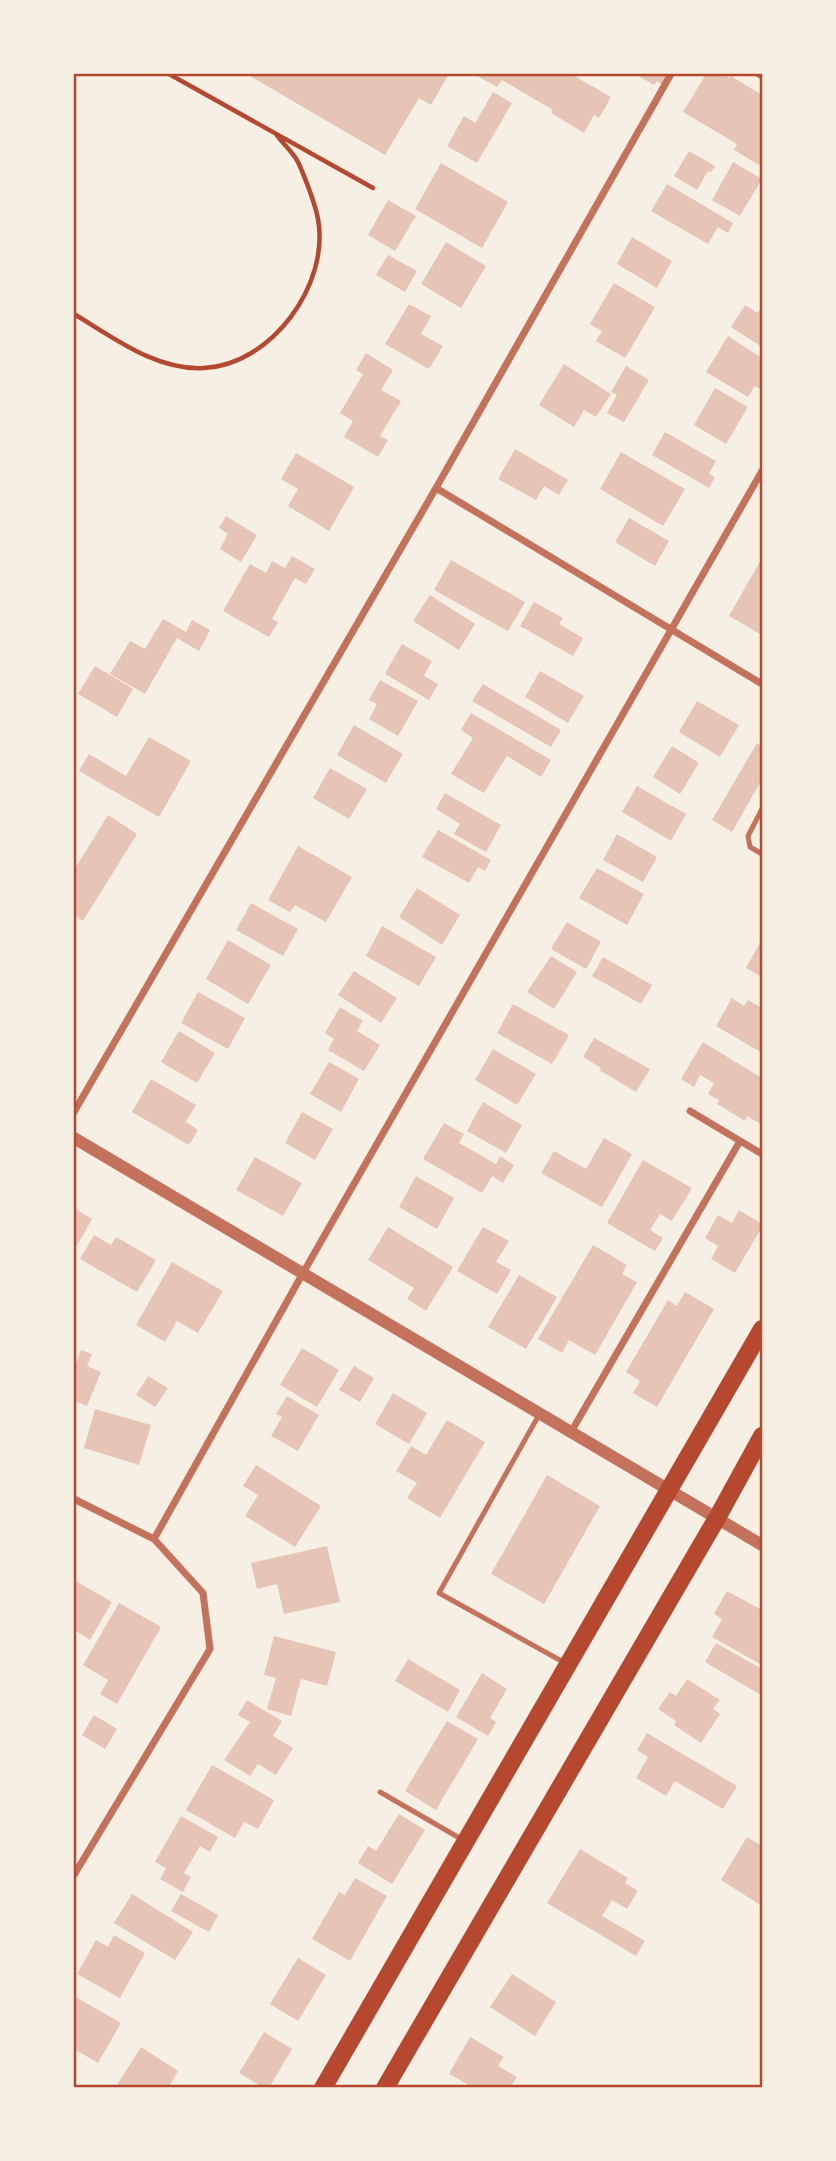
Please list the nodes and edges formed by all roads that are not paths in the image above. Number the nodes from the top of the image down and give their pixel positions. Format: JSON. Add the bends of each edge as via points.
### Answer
{"nodes":[{"id":1,"x":671,"y":74,"type":"edge"},
{"id":2,"x":757,"y":74,"type":"edge"},
{"id":3,"x":762,"y":77,"type":"edge"},
{"id":4,"x":762,"y":471,"type":"edge"},
{"id":5,"x":436,"y":488,"type":"junction"},
{"id":6,"x":672,"y":630,"type":"junction"},
{"id":7,"x":762,"y":684,"type":"edge"},
{"id":8,"x":762,"y":809,"type":"edge"},
{"id":9,"x":762,"y":854,"type":"edge"},
{"id":10,"x":690,"y":1111,"type":"dead end"},
{"id":11,"x":74,"y":1112,"type":"edge"},
{"id":12,"x":74,"y":1138,"type":"edge"},
{"id":13,"x":740,"y":1141,"type":"junction"},
{"id":14,"x":762,"y":1154,"type":"edge"},
{"id":15,"x":303,"y":1273,"type":"junction"},
{"id":16,"x":762,"y":1329,"type":"edge"},
{"id":17,"x":540,"y":1413,"type":"junction"},
{"id":18,"x":571,"y":1432,"type":"junction"},
{"id":19,"x":762,"y":1436,"type":"edge"},
{"id":20,"x":671,"y":1490,"type":"junction"},
{"id":21,"x":74,"y":1499,"type":"edge"},
{"id":22,"x":717,"y":1518,"type":"junction"},
{"id":23,"x":154,"y":1539,"type":"junction"},
{"id":24,"x":762,"y":1545,"type":"edge"},
{"id":25,"x":569,"y":1665,"type":"junction"},
{"id":26,"x":380,"y":1793,"type":"dead end"},
{"id":27,"x":466,"y":1842,"type":"junction"},
{"id":28,"x":77,"y":1860,"type":"edge"},
{"id":29,"x":74,"y":1875,"type":"edge"},
{"id":30,"x":323,"y":2088,"type":"edge"},
{"id":31,"x":385,"y":2088,"type":"edge"}],
"edges":[{"from":1,"to":5,"type":"street"},
{"from":2,"to":3,"type":"lane"},
{"from":4,"to":6,"type":"street"},
{"from":5,"to":6,"type":"street"},
{"from":5,"to":11,"type":"street"},
{"from":6,"to":7,"type":"street"},
{"from":6,"to":15,"type":"street"},
{"from":8,"to":9,"type":"lane","via":[[748,836],[750,847]]},
{"from":10,"to":13,"type":"street"},
{"from":12,"to":15,"type":"street"},
{"from":13,"to":14,"type":"street"},
{"from":13,"to":18,"type":"street"},
{"from":15,"to":17,"type":"street"},
{"from":15,"to":23,"type":"street"},
{"from":16,"to":20,"type":"main road"},
{"from":17,"to":18,"type":"street"},
{"from":17,"to":25,"type":"lane","via":[[439,1593]]},
{"from":18,"to":20,"type":"street"},
{"from":19,"to":22,"type":"main road"},
{"from":20,"to":22,"type":"street"},
{"from":20,"to":25,"type":"main road"},
{"from":21,"to":23,"type":"street"},
{"from":22,"to":24,"type":"street"},
{"from":22,"to":31,"type":"main road"},
{"from":23,"to":28,"type":"street","via":[[202,1593],[210,1648]]},
{"from":25,"to":27,"type":"main road"},
{"from":26,"to":27,"type":"lane"},
{"from":27,"to":30,"type":"main road"},
{"from":28,"to":29,"type":"street"}]}
